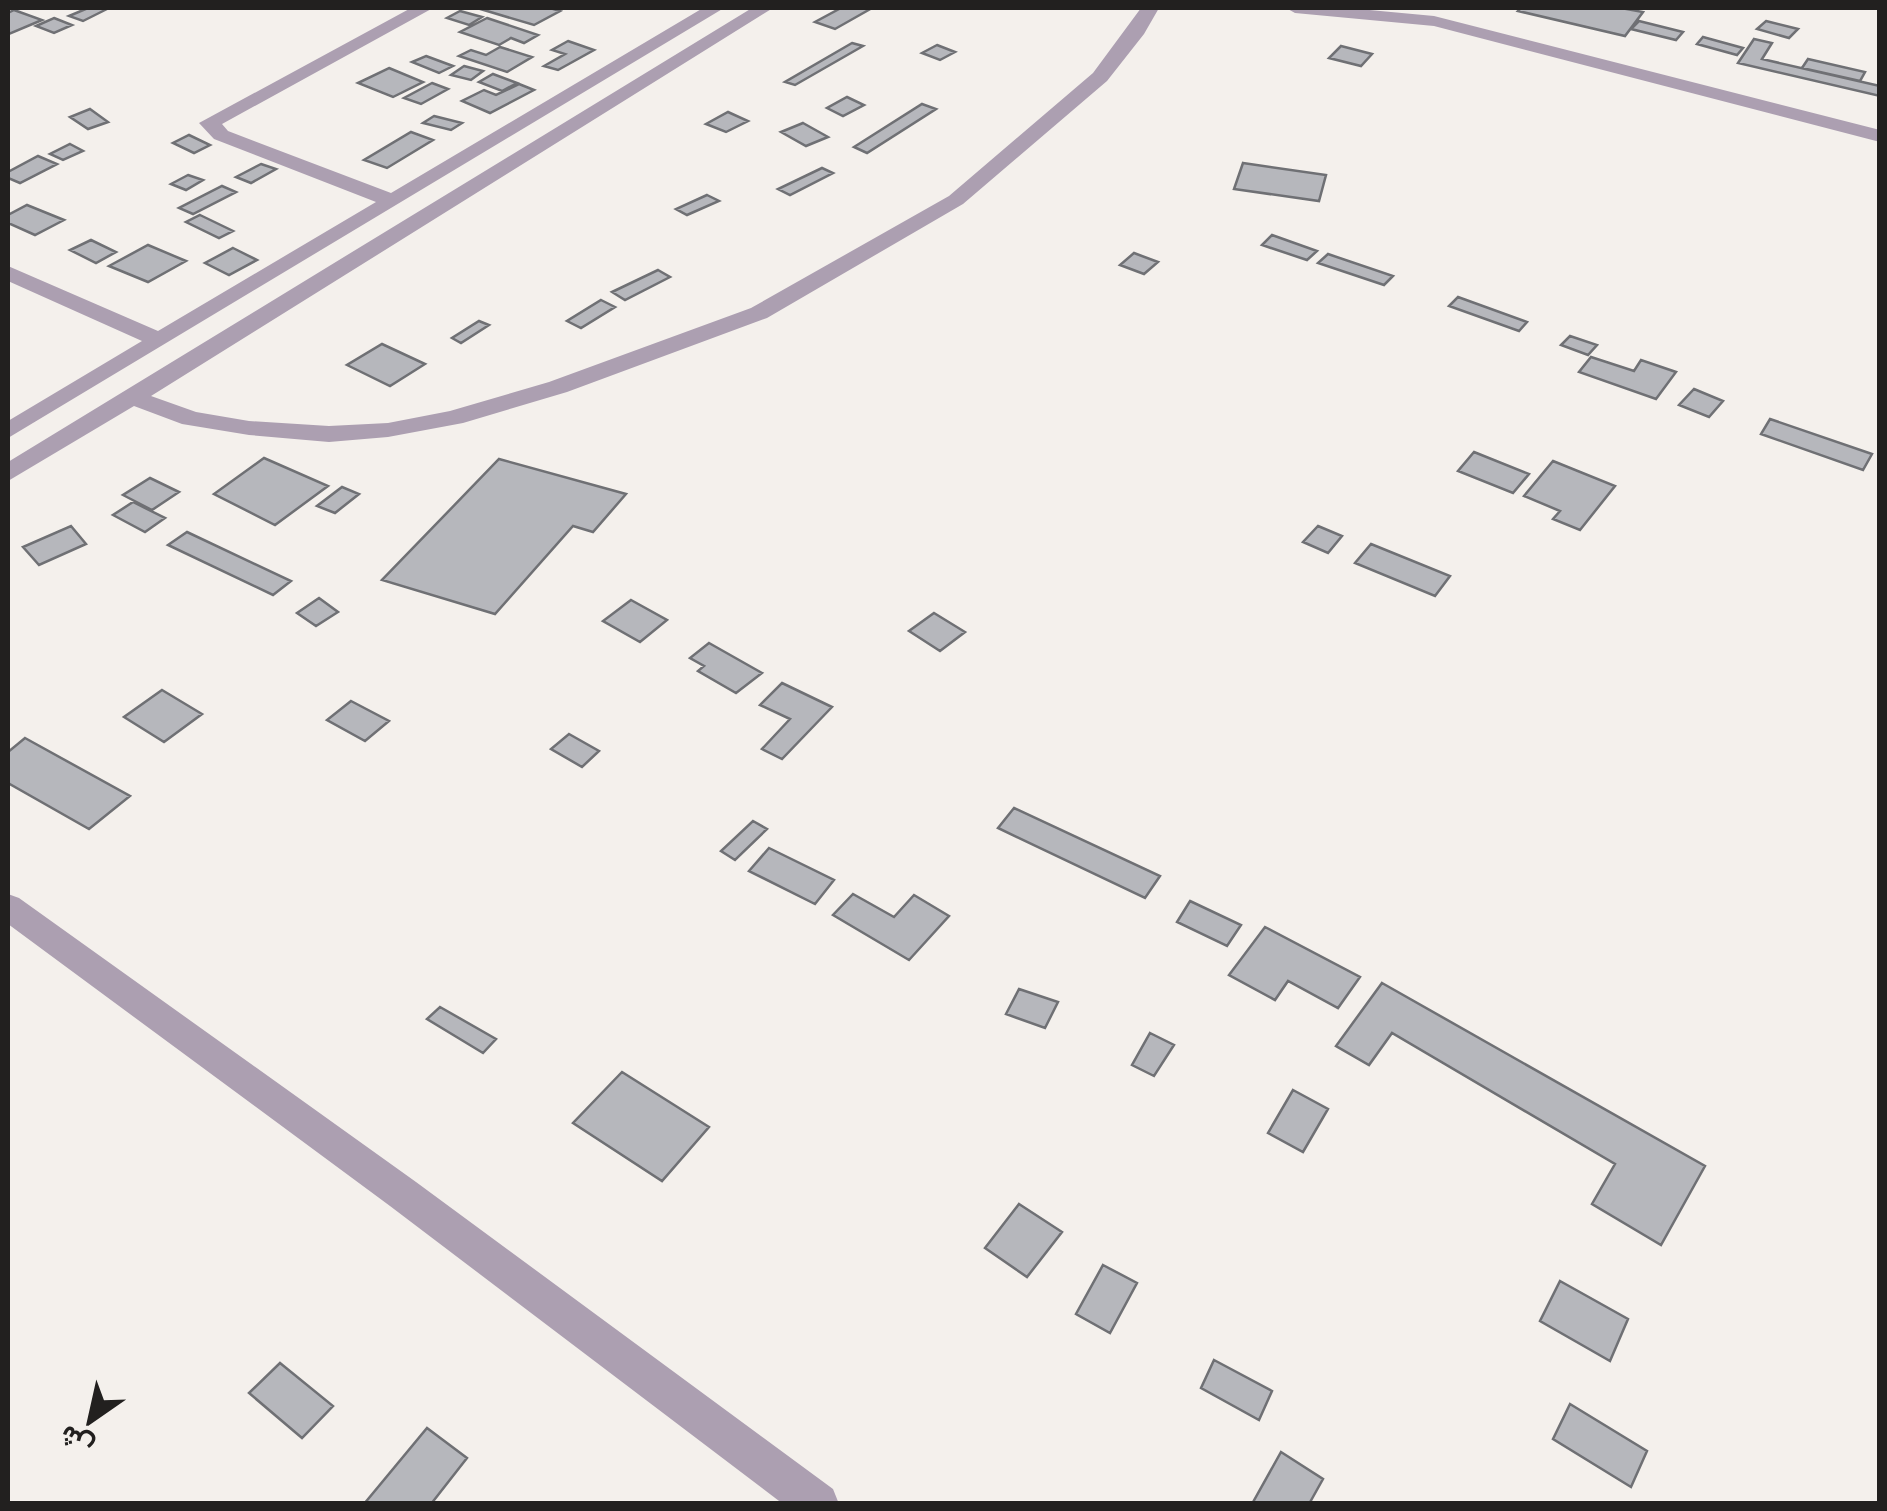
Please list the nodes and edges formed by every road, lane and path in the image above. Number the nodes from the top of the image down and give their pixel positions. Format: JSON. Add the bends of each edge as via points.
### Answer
{"nodes":[{"id":1,"x":424,"y":8,"type":"edge"},
{"id":2,"x":669,"y":8,"type":"edge"},
{"id":3,"x":764,"y":8,"type":"edge"},
{"id":4,"x":1150,"y":8,"type":"edge"},
{"id":5,"x":1295,"y":8,"type":"edge"},
{"id":6,"x":1455,"y":8,"type":"edge"},
{"id":7,"x":707,"y":12,"type":"edge"},
{"id":8,"x":1434,"y":21,"type":"junction"},
{"id":9,"x":1880,"y":136,"type":"edge"},
{"id":10,"x":390,"y":200,"type":"junction"},
{"id":11,"x":8,"y":273,"type":"edge"},
{"id":12,"x":159,"y":340,"type":"junction"},
{"id":13,"x":132,"y":397,"type":"junction"},
{"id":14,"x":8,"y":431,"type":"edge"},
{"id":15,"x":8,"y":473,"type":"edge"},
{"id":16,"x":8,"y":907,"type":"edge"},
{"id":17,"x":818,"y":1504,"type":"edge"}],
"edges":[{"from":1,"to":10,"type":"street","via":[[209,123],[221,134]]},
{"from":2,"to":7,"type":"street"},
{"from":3,"to":13,"type":"street"},
{"from":4,"to":13,"type":"street","via":[[1100,78],[956,200],[759,314],[558,387],[388,430],[249,428],[190,419]]},
{"from":5,"to":8,"type":"street"},
{"from":6,"to":8,"type":"street"},
{"from":7,"to":10,"type":"street"},
{"from":8,"to":9,"type":"street"},
{"from":10,"to":12,"type":"street"},
{"from":11,"to":12,"type":"street"},
{"from":12,"to":14,"type":"street"},
{"from":13,"to":15,"type":"street"},
{"from":16,"to":17,"type":"street"}]}
